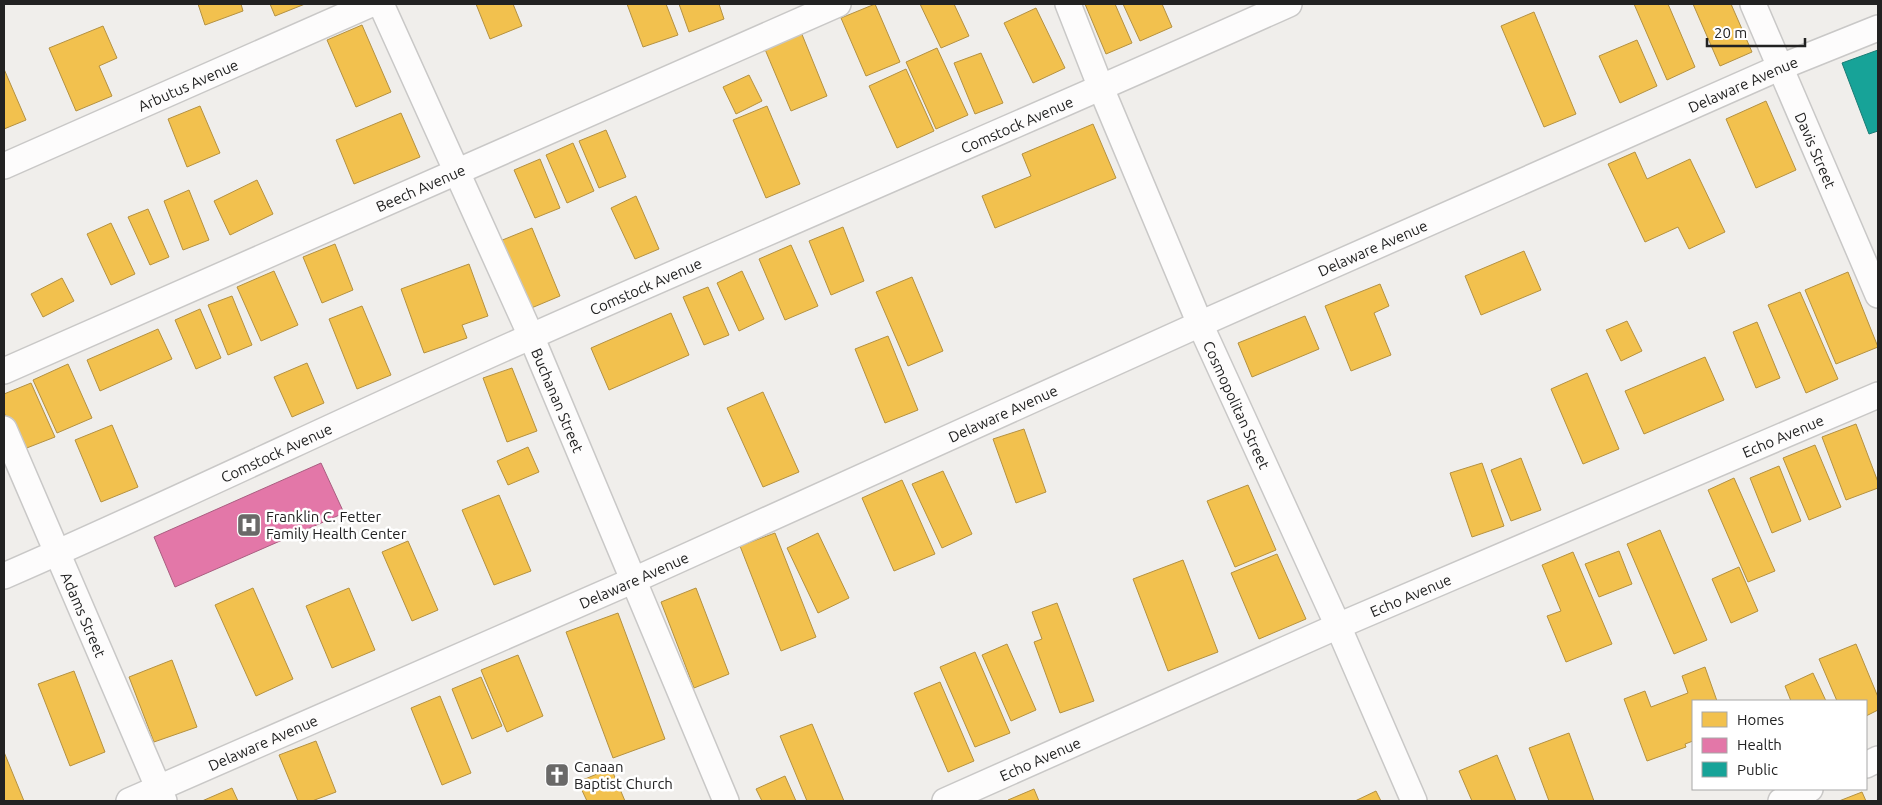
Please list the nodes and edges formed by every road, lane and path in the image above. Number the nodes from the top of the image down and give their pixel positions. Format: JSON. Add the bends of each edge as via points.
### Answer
{"nodes":[{"id":1,"x":371,"y":4,"type":"edge"},
{"id":2,"x":381,"y":4,"type":"edge"},
{"id":3,"x":838,"y":4,"type":"edge"},
{"id":4,"x":1068,"y":4,"type":"edge"},
{"id":5,"x":1289,"y":4,"type":"edge"},
{"id":6,"x":1753,"y":4,"type":"edge"},
{"id":7,"x":1878,"y":28,"type":"edge"},
{"id":8,"x":1781,"y":67,"type":"junction"},
{"id":9,"x":1101,"y":88,"type":"junction"},
{"id":10,"x":4,"y":166,"type":"edge"},
{"id":11,"x":457,"y":171,"type":"junction"},
{"id":12,"x":1878,"y":295,"type":"edge"},
{"id":13,"x":1200,"y":324,"type":"junction"},
{"id":14,"x":531,"y":336,"type":"junction"},
{"id":15,"x":4,"y":371,"type":"edge"},
{"id":16,"x":1878,"y":395,"type":"edge"},
{"id":17,"x":4,"y":429,"type":"edge"},
{"id":18,"x":57,"y":553,"type":"junction"},
{"id":19,"x":4,"y":576,"type":"edge"},
{"id":20,"x":634,"y":580,"type":"junction"},
{"id":21,"x":1338,"y":626,"type":"junction"},
{"id":22,"x":1808,"y":790,"type":"edge"},
{"id":23,"x":161,"y":795,"type":"edge"},
{"id":24,"x":129,"y":801,"type":"edge"},
{"id":25,"x":726,"y":801,"type":"edge"},
{"id":26,"x":946,"y":801,"type":"edge"},
{"id":27,"x":1414,"y":801,"type":"edge"},
{"id":28,"x":1781,"y":801,"type":"edge"}],
"edges":[{"from":1,"to":10,"type":"street","name":"Arbutus Avenue"},
{"from":2,"to":11,"type":"street","name":"Buchanan Street"},
{"from":3,"to":11,"type":"street","name":"Beech Avenue"},
{"from":4,"to":9,"type":"street","name":"Cosmopolitan Street"},
{"from":5,"to":9,"type":"street","name":"Comstock Avenue"},
{"from":6,"to":8,"type":"street","name":"Davis Street"},
{"from":7,"to":8,"type":"street","name":"Delaware Avenue"},
{"from":8,"to":12,"type":"street","name":"Davis Street"},
{"from":8,"to":13,"type":"street","name":"Delaware Avenue"},
{"from":9,"to":13,"type":"street","name":"Cosmopolitan Street"},
{"from":9,"to":14,"type":"street","name":"Comstock Avenue"},
{"from":11,"to":14,"type":"street","name":"Buchanan Street"},
{"from":11,"to":15,"type":"street","name":"Beech Avenue"},
{"from":13,"to":20,"type":"street","name":"Delaware Avenue"},
{"from":13,"to":21,"type":"street","name":"Cosmopolitan Street"},
{"from":14,"to":18,"type":"street","name":"Comstock Avenue"},
{"from":14,"to":20,"type":"street","name":"Buchanan Street"},
{"from":16,"to":21,"type":"street","name":"Echo Avenue"},
{"from":17,"to":18,"type":"street","name":"Adams Street"},
{"from":18,"to":19,"type":"street","name":"Comstock Avenue"},
{"from":18,"to":23,"type":"street","name":"Adams Street"},
{"from":20,"to":23,"type":"street","name":"Delaware Avenue"},
{"from":20,"to":25,"type":"street","name":"Buchanan Street"},
{"from":21,"to":26,"type":"street","name":"Echo Avenue"},
{"from":21,"to":27,"type":"street","name":"Cosmopolitan Street"},
{"from":22,"to":28,"type":"street"},
{"from":23,"to":24,"type":"street","name":"Delaware Avenue"}]}
